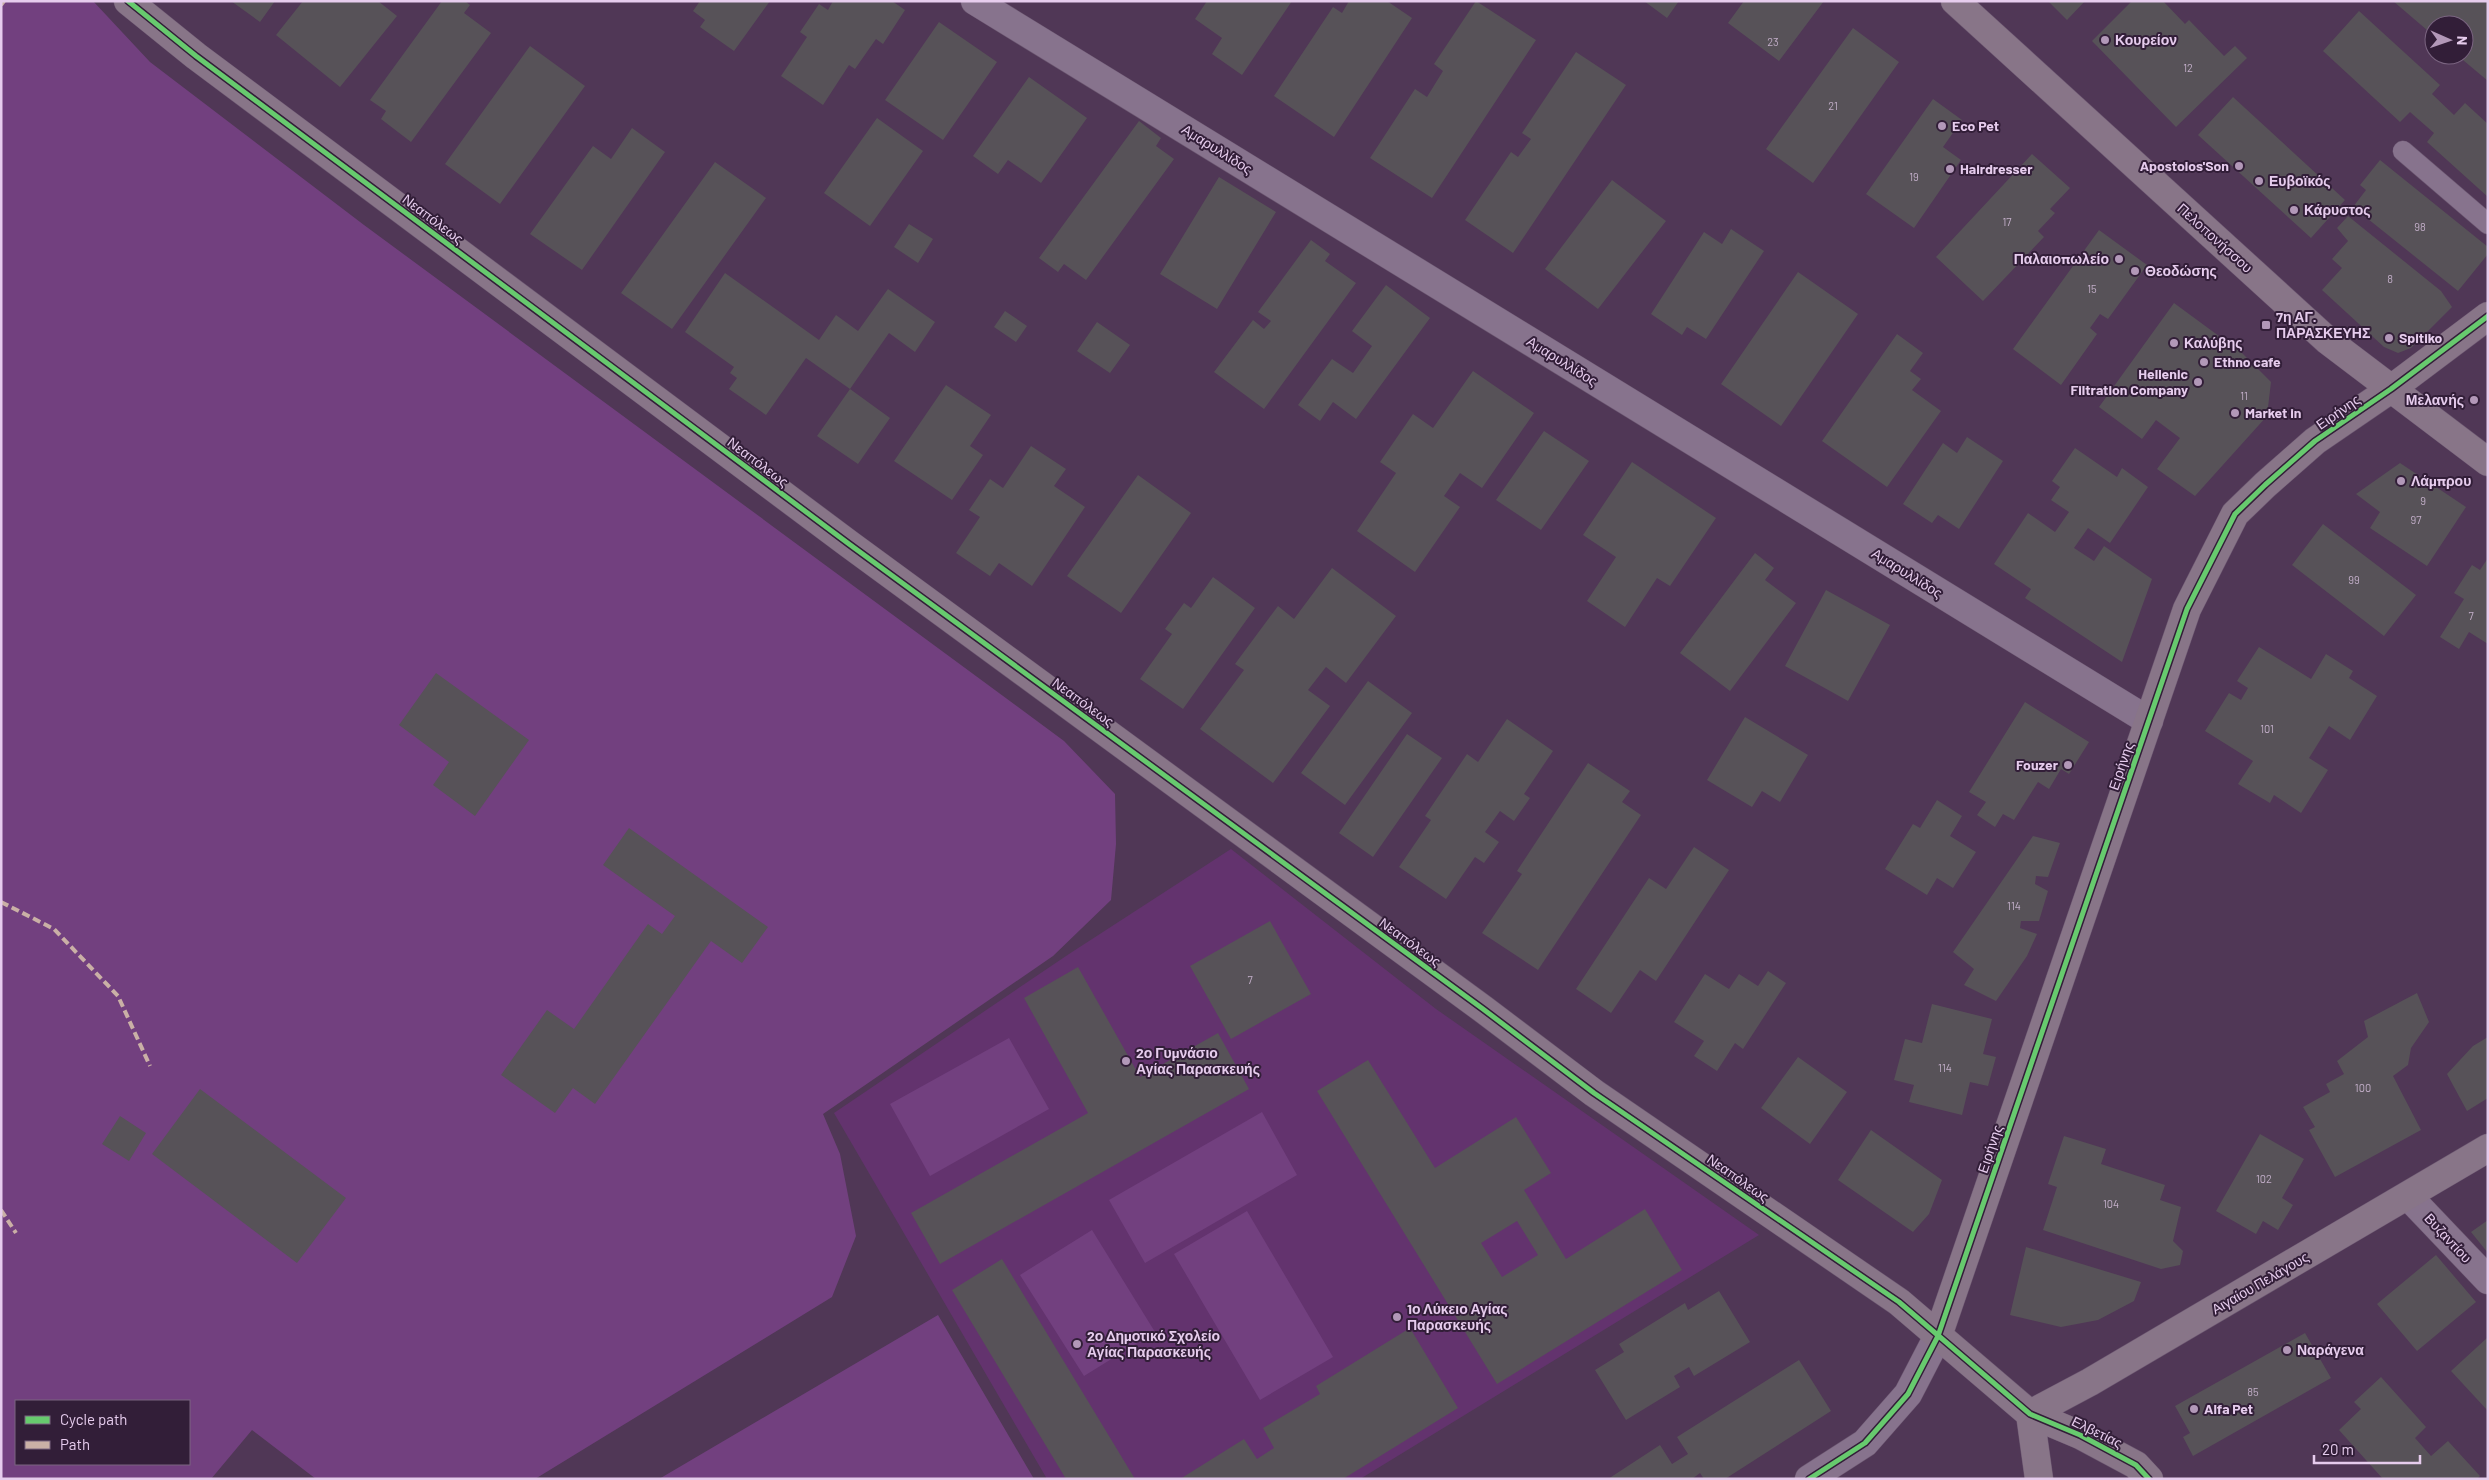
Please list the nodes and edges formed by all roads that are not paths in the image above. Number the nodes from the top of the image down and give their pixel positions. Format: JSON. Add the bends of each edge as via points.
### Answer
{"nodes":[{"id":1,"x":128,"y":1,"type":"edge"},
{"id":2,"x":975,"y":1,"type":"edge"},
{"id":3,"x":1954,"y":1,"type":"edge"},
{"id":4,"x":2403,"y":151,"type":"dead end"},
{"id":5,"x":2488,"y":224,"type":"edge"},
{"id":6,"x":2488,"y":316,"type":"edge"},
{"id":7,"x":2391,"y":389,"type":"junction"},
{"id":8,"x":2488,"y":462,"type":"edge"},
{"id":9,"x":2148,"y":721,"type":"junction"},
{"id":10,"x":2488,"y":1148,"type":"edge"},
{"id":11,"x":2408,"y":1196,"type":"junction"},
{"id":12,"x":2488,"y":1280,"type":"edge"},
{"id":13,"x":1938,"y":1336,"type":"junction"},
{"id":14,"x":2030,"y":1414,"type":"junction"},
{"id":15,"x":1809,"y":1479,"type":"edge"},
{"id":16,"x":2039,"y":1479,"type":"edge"},
{"id":17,"x":2149,"y":1479,"type":"edge"}],
"edges":[{"from":1,"to":13,"type":"street","name":"Νεαπόλεως","via":[[196,56],[857,550],[1594,1093],[1899,1302]]},
{"from":2,"to":9,"type":"street","name":"Αμαρυλλίδος"},
{"from":3,"to":7,"type":"street","name":"Πελοπονήσσου","via":[[2327,340]]},
{"from":4,"to":5,"type":"lane"},
{"from":6,"to":7,"type":"street","name":"Ειρήνης"},
{"from":7,"to":8,"type":"street","name":"Πελοπονήσσου"},
{"from":7,"to":9,"type":"street","name":"Ειρήνης","via":[[2315,441],[2236,514],[2187,609]]},
{"from":9,"to":13,"type":"street","name":"Ειρήνης"},
{"from":10,"to":11,"type":"street","name":"Αιγαίου Πελάγους"},
{"from":11,"to":12,"type":"street","name":"Βυζαντίου"},
{"from":11,"to":14,"type":"street","name":"Αιγαίου Πελάγους"},
{"from":13,"to":14,"type":"street","name":"Νεαπόλεως"},
{"from":13,"to":15,"type":"street","via":[[1908,1394],[1865,1443]]},
{"from":14,"to":16,"type":"street"},
{"from":14,"to":17,"type":"street","name":"Ελβετίας","via":[[2136,1464]]}]}
